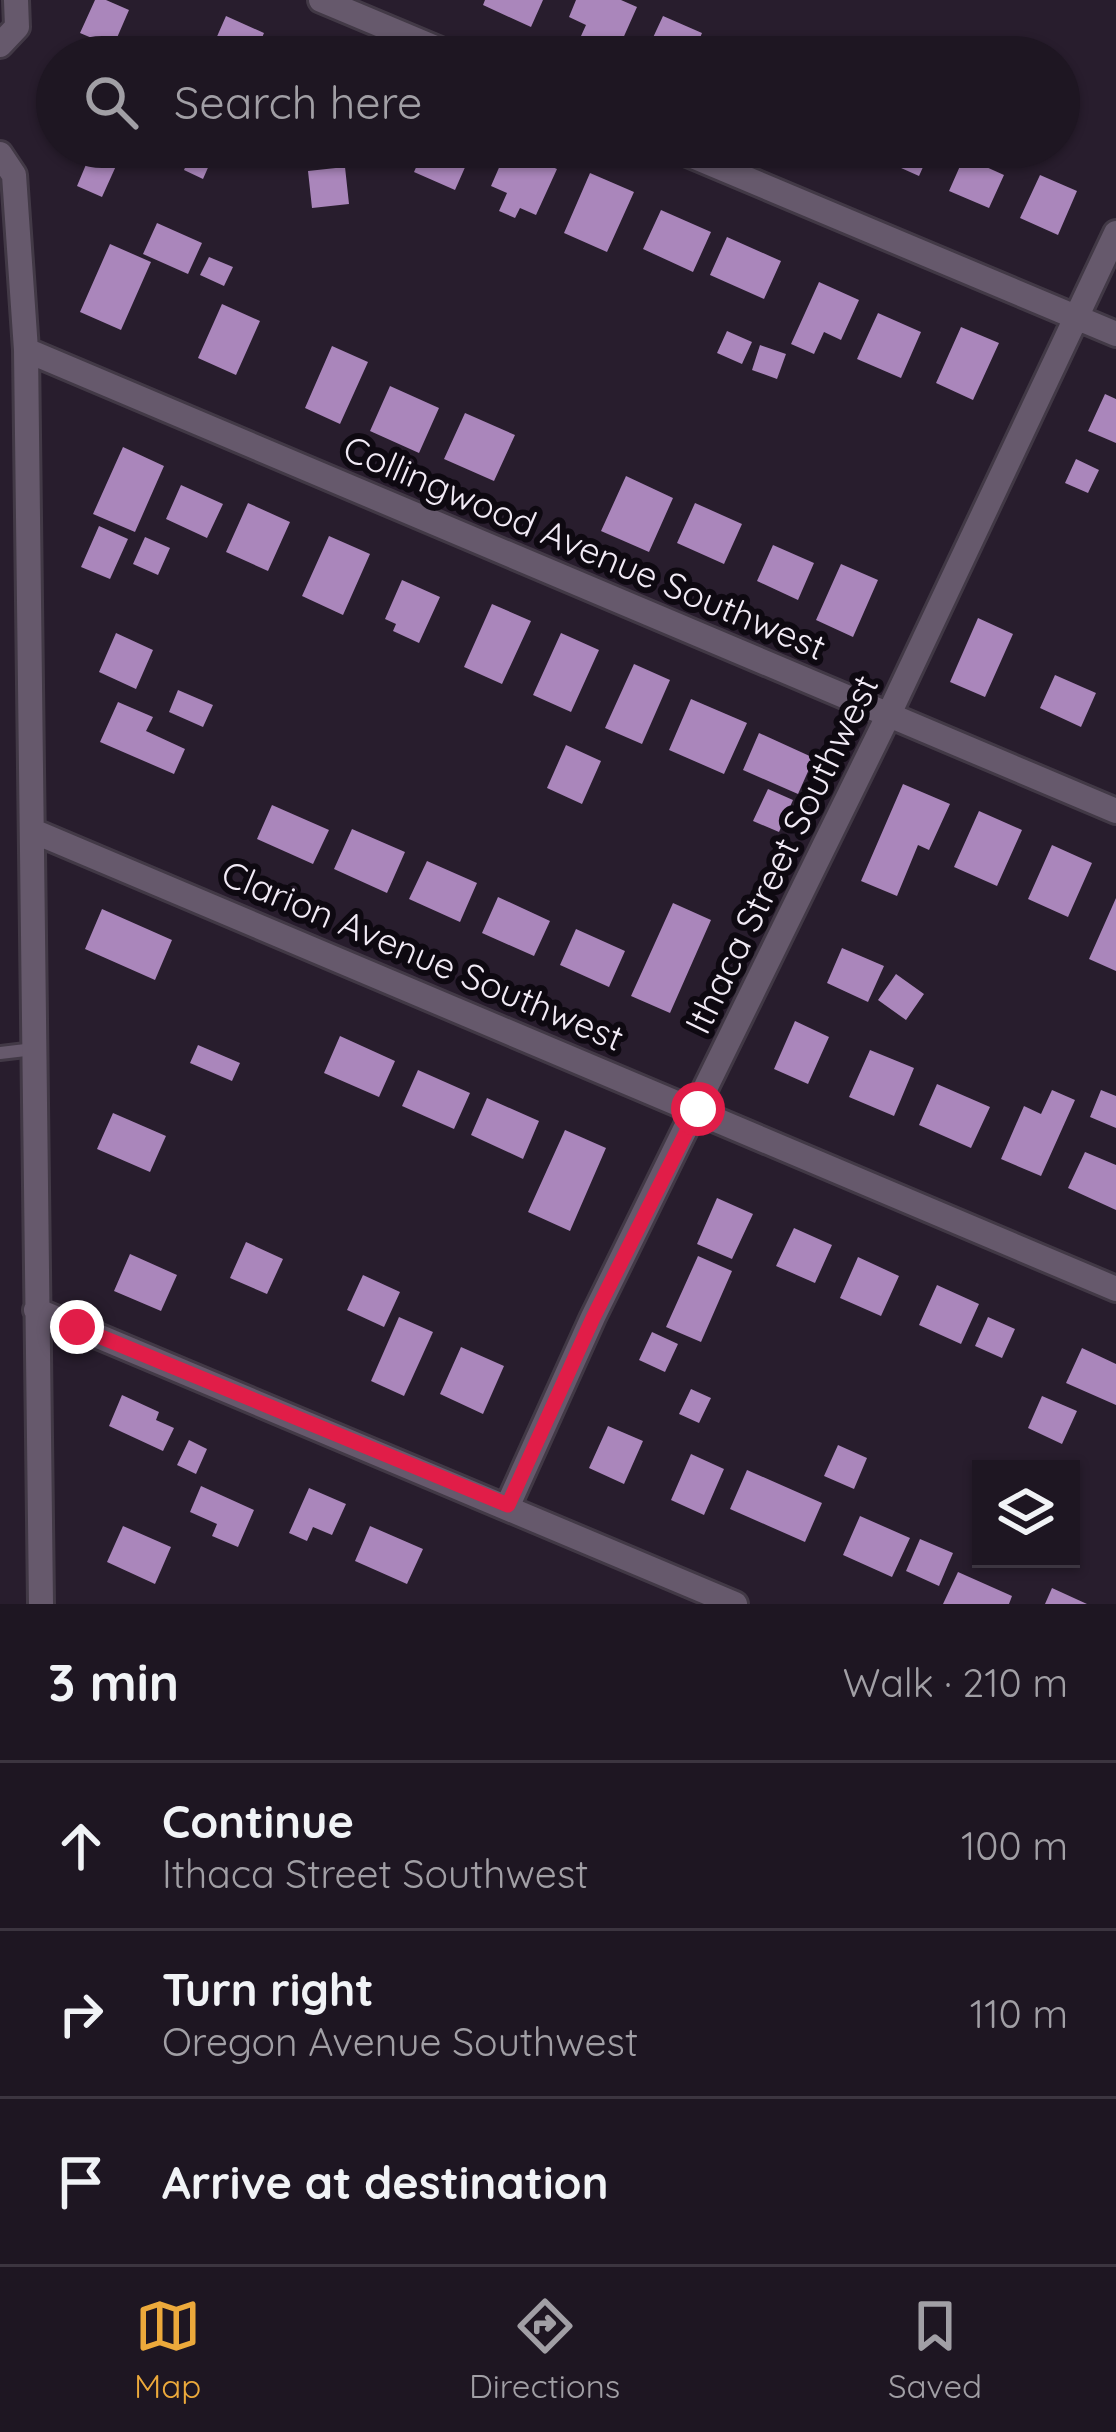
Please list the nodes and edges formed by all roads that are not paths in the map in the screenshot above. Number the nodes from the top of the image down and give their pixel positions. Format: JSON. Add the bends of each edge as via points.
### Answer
{"nodes":[{"id":1,"x":16,"y":0,"type":"edge"},
{"id":2,"x":321,"y":0,"type":"edge"},
{"id":3,"x":407,"y":36,"type":"edge"},
{"id":4,"x":0,"y":46,"type":"edge"},
{"id":5,"x":0,"y":154,"type":"edge"},
{"id":6,"x":721,"y":168,"type":"edge"},
{"id":7,"x":1116,"y":233,"type":"edge"},
{"id":8,"x":1075,"y":317,"type":"junction"},
{"id":9,"x":1116,"y":334,"type":"edge"},
{"id":10,"x":26,"y":350,"type":"junction"},
{"id":11,"x":889,"y":714,"type":"junction"},
{"id":12,"x":1116,"y":811,"type":"edge"},
{"id":13,"x":33,"y":831,"type":"junction"},
{"id":14,"x":35,"y":1048,"type":"junction"},
{"id":15,"x":0,"y":1053,"type":"edge"},
{"id":16,"x":698,"y":1109,"type":"junction"},
{"id":17,"x":1116,"y":1289,"type":"edge"},
{"id":18,"x":36,"y":1310,"type":"junction"},
{"id":19,"x":508,"y":1505,"type":"junction"},
{"id":20,"x":41,"y":1604,"type":"edge"},
{"id":21,"x":735,"y":1604,"type":"edge"}],
"edges":[{"from":1,"to":4,"type":"street","via":[[16,27]]},
{"from":2,"to":3,"type":"street"},
{"from":5,"to":10,"type":"street","via":[[14,175]]},
{"from":6,"to":8,"type":"street"},
{"from":7,"to":8,"type":"street","name":"Ithaca Street Southwest"},
{"from":8,"to":9,"type":"street"},
{"from":8,"to":11,"type":"street","name":"Ithaca Street Southwest"},
{"from":10,"to":11,"type":"street","name":"Collingwood Avenue Southwest"},
{"from":10,"to":13,"type":"street"},
{"from":11,"to":12,"type":"street","name":"Collingwood Avenue Southwest"},
{"from":11,"to":16,"type":"street","name":"Ithaca Street Southwest"},
{"from":13,"to":14,"type":"street"},
{"from":13,"to":16,"type":"street","name":"Clarion Avenue Southwest"},
{"from":14,"to":15,"type":"lane"},
{"from":14,"to":18,"type":"street"},
{"from":16,"to":17,"type":"street","name":"Clarion Avenue Southwest"},
{"from":16,"to":19,"type":"street","name":"Ithaca Street Southwest"},
{"from":18,"to":19,"type":"street"},
{"from":18,"to":20,"type":"street"},
{"from":19,"to":21,"type":"street"}]}
